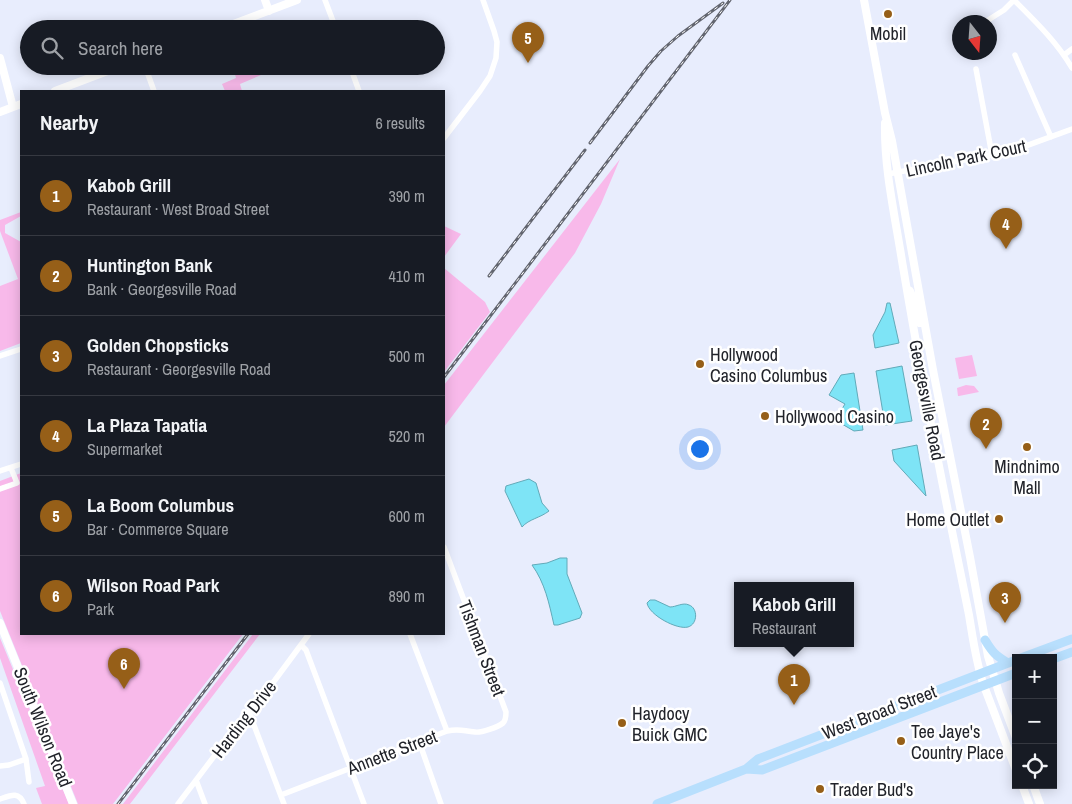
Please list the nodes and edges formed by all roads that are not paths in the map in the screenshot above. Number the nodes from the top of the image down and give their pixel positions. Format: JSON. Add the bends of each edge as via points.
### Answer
{"nodes":[{"id":1,"x":265,"y":0,"type":"edge"},
{"id":2,"x":297,"y":0,"type":"edge"},
{"id":3,"x":325,"y":0,"type":"edge"},
{"id":4,"x":483,"y":0,"type":"edge"},
{"id":5,"x":864,"y":0,"type":"edge"},
{"id":6,"x":1014,"y":0,"type":"edge"},
{"id":7,"x":278,"y":3,"type":"edge"},
{"id":8,"x":269,"y":10,"type":"junction"},
{"id":9,"x":996,"y":15,"type":"edge"},
{"id":10,"x":243,"y":20,"type":"edge"},
{"id":11,"x":333,"y":20,"type":"edge"},
{"id":12,"x":1072,"y":49,"type":"edge"},
{"id":13,"x":1064,"y":54,"type":"junction"},
{"id":14,"x":1015,"y":55,"type":"dead end"},
{"id":15,"x":0,"y":58,"type":"edge"},
{"id":16,"x":1072,"y":68,"type":"edge"},
{"id":17,"x":976,"y":69,"type":"dead end"},
{"id":18,"x":98,"y":75,"type":"edge"},
{"id":19,"x":148,"y":75,"type":"edge"},
{"id":20,"x":353,"y":75,"type":"edge"},
{"id":21,"x":60,"y":90,"type":"edge"},
{"id":22,"x":154,"y":90,"type":"edge"},
{"id":23,"x":359,"y":90,"type":"edge"},
{"id":24,"x":20,"y":104,"type":"edge"},
{"id":25,"x":13,"y":107,"type":"junction"},
{"id":26,"x":0,"y":112,"type":"edge"},
{"id":27,"x":885,"y":113,"type":"junction"},
{"id":28,"x":1072,"y":129,"type":"edge"},
{"id":29,"x":445,"y":137,"type":"edge"},
{"id":30,"x":1051,"y":137,"type":"junction"},
{"id":31,"x":992,"y":155,"type":"junction"},
{"id":32,"x":897,"y":172,"type":"junction"},
{"id":33,"x":888,"y":174,"type":"junction"},
{"id":34,"x":905,"y":277,"type":"junction"},
{"id":35,"x":20,"y":349,"type":"edge"},
{"id":36,"x":930,"y":353,"type":"junction"},
{"id":37,"x":0,"y":356,"type":"edge"},
{"id":38,"x":20,"y":464,"type":"edge"},
{"id":39,"x":11,"y":468,"type":"junction"},
{"id":40,"x":0,"y":471,"type":"edge"},
{"id":41,"x":0,"y":489,"type":"edge"},
{"id":42,"x":445,"y":550,"type":"edge"},
{"id":43,"x":0,"y":623,"type":"edge"},
{"id":44,"x":308,"y":635,"type":"edge"},
{"id":45,"x":410,"y":635,"type":"edge"},
{"id":46,"x":1072,"y":639,"type":"edge"},
{"id":47,"x":985,"y":640,"type":"junction"},
{"id":48,"x":301,"y":645,"type":"junction"},
{"id":49,"x":1070,"y":652,"type":"edge"},
{"id":50,"x":1032,"y":654,"type":"edge"},
{"id":51,"x":1057,"y":657,"type":"edge"},
{"id":52,"x":1012,"y":661,"type":"edge"},
{"id":53,"x":991,"y":669,"type":"junction"},
{"id":54,"x":980,"y":674,"type":"junction"},
{"id":55,"x":1012,"y":675,"type":"edge"},
{"id":56,"x":995,"y":682,"type":"junction"},
{"id":57,"x":0,"y":683,"type":"edge"},
{"id":58,"x":984,"y":686,"type":"junction"},
{"id":59,"x":8,"y":707,"type":"junction"},
{"id":60,"x":0,"y":710,"type":"edge"},
{"id":61,"x":249,"y":712,"type":"junction"},
{"id":62,"x":504,"y":721,"type":"joint"},
{"id":63,"x":1012,"y":727,"type":"edge"},
{"id":64,"x":447,"y":731,"type":"junction"},
{"id":65,"x":418,"y":743,"type":"junction"},
{"id":66,"x":26,"y":759,"type":"junction"},
{"id":67,"x":1012,"y":760,"type":"edge"},
{"id":68,"x":0,"y":766,"type":"edge"},
{"id":69,"x":350,"y":768,"type":"junction"},
{"id":70,"x":746,"y":769,"type":"junction"},
{"id":71,"x":196,"y":780,"type":"junction"},
{"id":72,"x":29,"y":782,"type":"dead end"},
{"id":73,"x":1023,"y":789,"type":"edge"},
{"id":74,"x":1034,"y":789,"type":"edge"},
{"id":75,"x":281,"y":795,"type":"junction"},
{"id":76,"x":0,"y":799,"type":"edge"},
{"id":77,"x":24,"y":804,"type":"edge"},
{"id":78,"x":74,"y":804,"type":"edge"},
{"id":79,"x":178,"y":804,"type":"edge"},
{"id":80,"x":205,"y":804,"type":"edge"},
{"id":81,"x":284,"y":804,"type":"edge"},
{"id":82,"x":364,"y":804,"type":"edge"},
{"id":83,"x":441,"y":804,"type":"edge"},
{"id":84,"x":657,"y":804,"type":"edge"},
{"id":85,"x":1029,"y":804,"type":"edge"},
{"id":86,"x":1040,"y":804,"type":"edge"}],
"edges":[{"from":1,"to":8,"type":"main road"},
{"from":2,"to":7,"type":"main road"},
{"from":3,"to":11,"type":"street"},
{"from":4,"to":29,"type":"street","via":[[497,42],[496,58],[490,76]]},
{"from":5,"to":27,"type":"main road","name":"Georgesville Road"},
{"from":6,"to":9,"type":"street"},
{"from":6,"to":13,"type":"street"},
{"from":7,"to":8,"type":"main road"},
{"from":8,"to":10,"type":"main road"},
{"from":12,"to":13,"type":"street"},
{"from":13,"to":16,"type":"street"},
{"from":14,"to":30,"type":"street"},
{"from":15,"to":25,"type":"main road"},
{"from":17,"to":31,"type":"street"},
{"from":18,"to":21,"type":"main road"},
{"from":19,"to":22,"type":"street"},
{"from":20,"to":23,"type":"street"},
{"from":24,"to":25,"type":"main road"},
{"from":25,"to":26,"type":"main road"},
{"from":27,"to":32,"type":"main road","name":"Georgesville Road"},
{"from":27,"to":33,"type":"main road","name":"Georgesville Road","via":[[884,145]]},
{"from":28,"to":30,"type":"street","name":"Lincoln Park Court"},
{"from":30,"to":31,"type":"street","name":"Lincoln Park Court"},
{"from":31,"to":32,"type":"street","name":"Lincoln Park Court"},
{"from":32,"to":33,"type":"street","name":"Lincoln Park Court"},
{"from":32,"to":36,"type":"main road","name":"Georgesville Road"},
{"from":33,"to":34,"type":"main road","name":"Georgesville Road"},
{"from":34,"to":36,"type":"main road","via":[[925,346]]},
{"from":34,"to":54,"type":"main road","name":"Georgesville Road"},
{"from":35,"to":37,"type":"street"},
{"from":36,"to":47,"type":"main road","name":"Georgesville Road"},
{"from":38,"to":39,"type":"street"},
{"from":39,"to":40,"type":"street"},
{"from":39,"to":41,"type":"street","via":[[16,483]]},
{"from":42,"to":62,"type":"street","name":"Tishman Street","via":[[506,712]]},
{"from":43,"to":78,"type":"main road","name":"South Wilson Road"},
{"from":44,"to":48,"type":"street","name":"Harding Drive"},
{"from":45,"to":64,"type":"street"},
{"from":46,"to":50,"type":"main road"},
{"from":47,"to":52,"type":"main road","via":[[997,656]]},
{"from":47,"to":53,"type":"main road","name":"Georgesville Road"},
{"from":48,"to":61,"type":"street","name":"Harding Drive"},
{"from":48,"to":69,"type":"street","via":[[306,650]]},
{"from":49,"to":51,"type":"main road"},
{"from":52,"to":53,"type":"main road","name":"West Broad Street"},
{"from":53,"to":54,"type":"main road","name":"West Broad Street"},
{"from":53,"to":56,"type":"main road","name":"Georgesville Road"},
{"from":54,"to":58,"type":"main road","name":"Georgesville Road"},
{"from":54,"to":70,"type":"main road","name":"West Broad Street","via":[[758,758]]},
{"from":55,"to":56,"type":"main road","name":"West Broad Street"},
{"from":56,"to":58,"type":"main road","name":"West Broad Street"},
{"from":56,"to":63,"type":"main road","name":"Georgesville Road"},
{"from":57,"to":59,"type":"street"},
{"from":58,"to":67,"type":"main road","name":"Georgesville Road"},
{"from":58,"to":70,"type":"main road","name":"West Broad Street","via":[[762,770]]},
{"from":59,"to":60,"type":"street"},
{"from":59,"to":66,"type":"street"},
{"from":61,"to":71,"type":"street","name":"Harding Drive"},
{"from":61,"to":75,"type":"street"},
{"from":62,"to":64,"type":"street","name":"Annette Street","via":[[478,732]]},
{"from":64,"to":65,"type":"street","name":"Annette Street"},
{"from":65,"to":69,"type":"street","name":"Annette Street"},
{"from":65,"to":83,"type":"street"},
{"from":66,"to":68,"type":"street"},
{"from":66,"to":72,"type":"street"},
{"from":69,"to":75,"type":"street","name":"Annette Street"},
{"from":69,"to":82,"type":"street"},
{"from":70,"to":84,"type":"main road","name":"West Broad Street"},
{"from":71,"to":79,"type":"street","name":"Harding Drive"},
{"from":71,"to":80,"type":"street"},
{"from":73,"to":85,"type":"main road"},
{"from":74,"to":86,"type":"main road"},
{"from":75,"to":81,"type":"street"},
{"from":76,"to":77,"type":"street","via":[[17,795]]}]}
